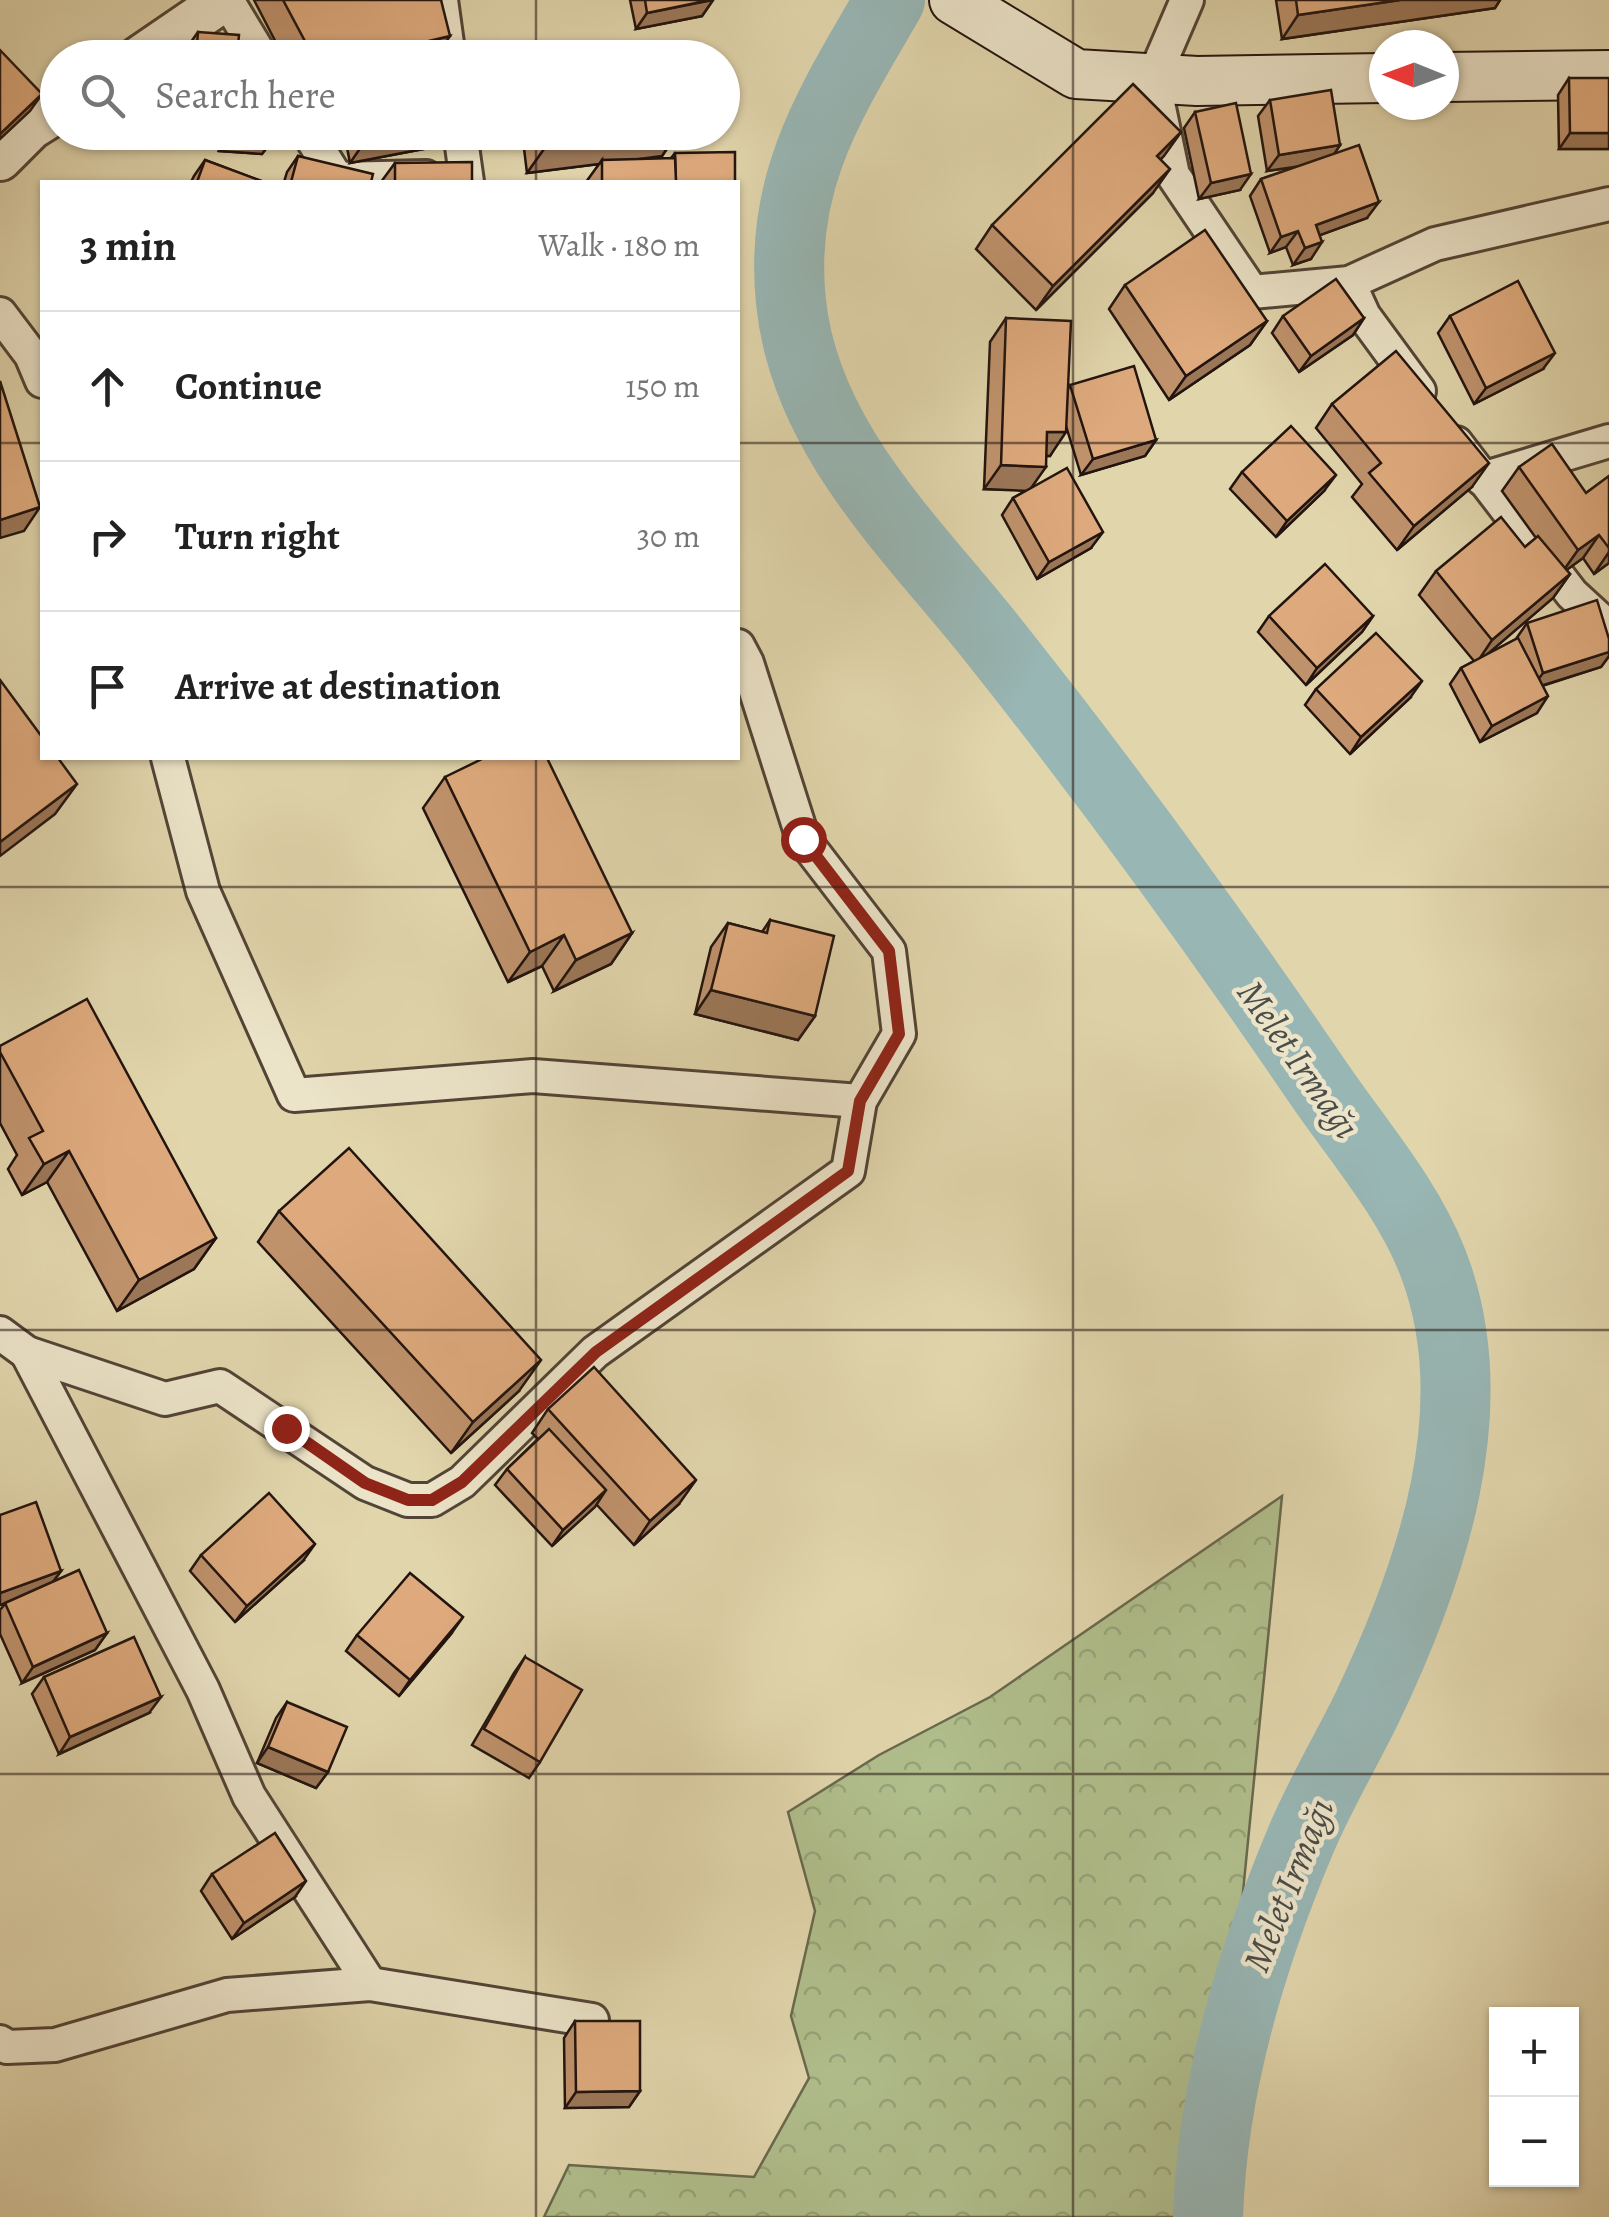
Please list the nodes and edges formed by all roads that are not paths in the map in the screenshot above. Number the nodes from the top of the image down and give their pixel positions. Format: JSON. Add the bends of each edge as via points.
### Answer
{"nodes":[{"id":1,"x":225,"y":0,"type":"edge"},
{"id":2,"x":441,"y":0,"type":"edge"},
{"id":3,"x":954,"y":0,"type":"edge"},
{"id":4,"x":1187,"y":0,"type":"edge"},
{"id":5,"x":166,"y":40,"type":"edge"},
{"id":6,"x":251,"y":40,"type":"edge"},
{"id":7,"x":447,"y":40,"type":"edge"},
{"id":8,"x":1609,"y":75,"type":"edge"},
{"id":9,"x":1459,"y":77,"type":"edge"},
{"id":10,"x":1153,"y":78,"type":"junction"},
{"id":11,"x":1369,"y":78,"type":"edge"},
{"id":12,"x":40,"y":122,"type":"edge"},
{"id":13,"x":319,"y":150,"type":"edge"},
{"id":14,"x":462,"y":150,"type":"edge"},
{"id":15,"x":0,"y":159,"type":"edge"},
{"id":16,"x":466,"y":179,"type":"edge"},
{"id":17,"x":1609,"y":204,"type":"edge"},
{"id":18,"x":1349,"y":283,"type":"junction"},
{"id":19,"x":0,"y":314,"type":"edge"},
{"id":20,"x":40,"y":377,"type":"edge"},
{"id":21,"x":1609,"y":441,"type":"edge"},
{"id":22,"x":1482,"y":480,"type":"junction"},
{"id":23,"x":1609,"y":628,"type":"edge"},
{"id":24,"x":740,"y":650,"type":"edge"},
{"id":25,"x":169,"y":760,"type":"edge"},
{"id":26,"x":860,"y":1101,"type":"junction"},
{"id":27,"x":0,"y":1332,"type":"edge"},
{"id":28,"x":27,"y":1353,"type":"junction"},
{"id":29,"x":370,"y":1984,"type":"junction"},
{"id":30,"x":592,"y":2020,"type":"edge"},
{"id":31,"x":0,"y":2042,"type":"edge"}],
"edges":[{"from":1,"to":5,"type":"street"},
{"from":1,"to":6,"type":"street"},
{"from":2,"to":7,"type":"street"},
{"from":3,"to":10,"type":"main road","via":[[1076,74]]},
{"from":4,"to":10,"type":"street"},
{"from":8,"to":9,"type":"main road"},
{"from":10,"to":11,"type":"main road"},
{"from":10,"to":18,"type":"street","via":[[1173,175],[1252,292]]},
{"from":12,"to":15,"type":"street"},
{"from":13,"to":16,"type":"street","via":[[336,179]]},
{"from":14,"to":16,"type":"street"},
{"from":17,"to":18,"type":"street","via":[[1435,244]]},
{"from":18,"to":22,"type":"street","via":[[1364,316]]},
{"from":19,"to":20,"type":"street"},
{"from":21,"to":22,"type":"street"},
{"from":22,"to":23,"type":"street","via":[[1572,594]]},
{"from":24,"to":26,"type":"street","via":[[803,839],[889,951],[899,1034]]},
{"from":25,"to":26,"type":"street","via":[[203,891],[294,1095],[533,1076]]},
{"from":26,"to":28,"type":"street","via":[[848,1171],[596,1352],[462,1482],[432,1500],[408,1500],[365,1483],[220,1386],[166,1399]]},
{"from":27,"to":28,"type":"street"},
{"from":28,"to":29,"type":"street","via":[[203,1690],[249,1796]]},
{"from":29,"to":30,"type":"street"},
{"from":29,"to":31,"type":"street","via":[[227,1995],[55,2045]]}]}
